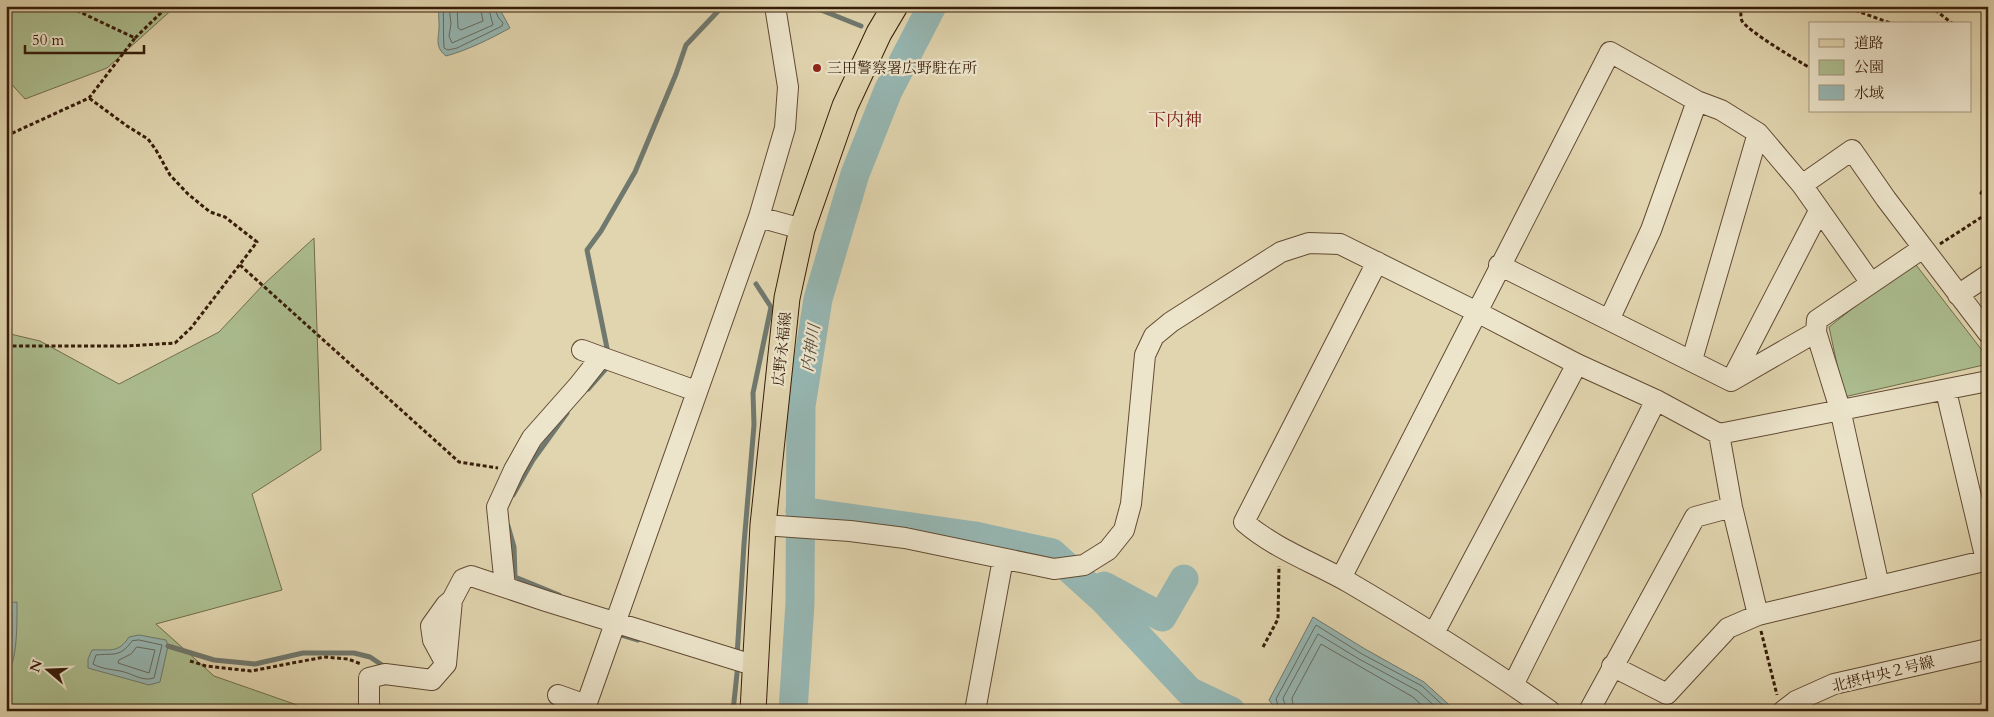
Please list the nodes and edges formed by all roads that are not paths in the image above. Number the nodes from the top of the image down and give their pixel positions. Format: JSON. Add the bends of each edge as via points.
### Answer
{"nodes":[{"id":1,"x":775,"y":6,"type":"edge"},
{"id":2,"x":895,"y":6,"type":"edge"},
{"id":3,"x":1697,"y":101,"type":"junction"},
{"id":4,"x":1758,"y":133,"type":"junction"},
{"id":5,"x":1802,"y":186,"type":"junction"},
{"id":6,"x":1819,"y":211,"type":"junction"},
{"id":7,"x":759,"y":217,"type":"junction"},
{"id":8,"x":802,"y":229,"type":"junction"},
{"id":9,"x":1924,"y":250,"type":"junction"},
{"id":10,"x":1376,"y":262,"type":"junction"},
{"id":11,"x":1500,"y":265,"type":"junction"},
{"id":12,"x":1988,"y":274,"type":"edge"},
{"id":13,"x":1871,"y":284,"type":"junction"},
{"id":14,"x":1958,"y":295,"type":"junction"},
{"id":15,"x":1477,"y":312,"type":"junction"},
{"id":16,"x":1609,"y":320,"type":"junction"},
{"id":17,"x":1816,"y":332,"type":"junction"},
{"id":18,"x":1988,"y":333,"type":"edge"},
{"id":19,"x":582,"y":350,"type":"dead end"},
{"id":20,"x":601,"y":357,"type":"junction"},
{"id":21,"x":1692,"y":360,"type":"junction"},
{"id":22,"x":1578,"y":364,"type":"junction"},
{"id":23,"x":1731,"y":380,"type":"junction"},
{"id":24,"x":1988,"y":382,"type":"edge"},
{"id":25,"x":696,"y":391,"type":"junction"},
{"id":26,"x":1946,"y":391,"type":"junction"},
{"id":27,"x":1656,"y":400,"type":"junction"},
{"id":28,"x":1840,"y":409,"type":"junction"},
{"id":29,"x":1720,"y":434,"type":"junction"},
{"id":30,"x":1732,"y":507,"type":"junction"},
{"id":31,"x":768,"y":525,"type":"junction"},
{"id":32,"x":1003,"y":559,"type":"junction"},
{"id":33,"x":1987,"y":560,"type":"edge"},
{"id":34,"x":1341,"y":578,"type":"junction"},
{"id":35,"x":1879,"y":586,"type":"junction"},
{"id":36,"x":505,"y":587,"type":"junction"},
{"id":37,"x":1758,"y":615,"type":"junction"},
{"id":38,"x":615,"y":623,"type":"junction"},
{"id":39,"x":1434,"y":633,"type":"junction"},
{"id":40,"x":1988,"y":649,"type":"edge"},
{"id":41,"x":756,"y":666,"type":"junction"},
{"id":42,"x":1612,"y":666,"type":"junction"},
{"id":43,"x":1513,"y":685,"type":"junction"},
{"id":44,"x":558,"y":695,"type":"dead end"},
{"id":45,"x":1781,"y":706,"type":"edge"},
{"id":46,"x":585,"y":708,"type":"edge"},
{"id":47,"x":369,"y":711,"type":"edge"},
{"id":48,"x":753,"y":711,"type":"edge"},
{"id":49,"x":975,"y":711,"type":"edge"},
{"id":50,"x":1550,"y":711,"type":"edge"},
{"id":51,"x":1589,"y":711,"type":"edge"}],
"edges":[{"from":1,"to":7,"type":"street","via":[[788,87],[786,120]]},
{"from":2,"to":8,"type":"main road","name":"広野永福線","via":[[845,106]]},
{"from":3,"to":4,"type":"street","via":[[1721,110]]},
{"from":3,"to":11,"type":"street","via":[[1610,52]]},
{"from":3,"to":16,"type":"street","via":[[1651,230]]},
{"from":4,"to":5,"type":"street"},
{"from":4,"to":21,"type":"street"},
{"from":5,"to":6,"type":"street"},
{"from":5,"to":9,"type":"street","via":[[1852,150]]},
{"from":6,"to":13,"type":"street"},
{"from":6,"to":23,"type":"street"},
{"from":7,"to":8,"type":"street"},
{"from":7,"to":25,"type":"street"},
{"from":8,"to":31,"type":"main road","name":"広野永福線","via":[[787,298]]},
{"from":9,"to":13,"type":"street"},
{"from":9,"to":14,"type":"street"},
{"from":10,"to":15,"type":"street"},
{"from":10,"to":32,"type":"street","via":[[1340,244],[1309,243],[1282,252],[1171,322],[1154,336],[1145,355],[1131,504],[1124,530],[1108,550],[1084,565],[1054,569]]},
{"from":10,"to":34,"type":"street","via":[[1244,522],[1260,536]]},
{"from":11,"to":15,"type":"street"},
{"from":11,"to":16,"type":"street"},
{"from":12,"to":14,"type":"street"},
{"from":13,"to":17,"type":"street","via":[[1817,320]]},
{"from":14,"to":18,"type":"street"},
{"from":15,"to":22,"type":"street"},
{"from":15,"to":34,"type":"street"},
{"from":16,"to":21,"type":"street"},
{"from":17,"to":23,"type":"street"},
{"from":17,"to":28,"type":"street"},
{"from":19,"to":20,"type":"street"},
{"from":20,"to":25,"type":"street"},
{"from":20,"to":36,"type":"street","via":[[532,438],[497,508]]},
{"from":21,"to":23,"type":"street"},
{"from":22,"to":27,"type":"street"},
{"from":22,"to":39,"type":"street"},
{"from":24,"to":26,"type":"street"},
{"from":25,"to":38,"type":"street"},
{"from":26,"to":28,"type":"street"},
{"from":26,"to":33,"type":"street"},
{"from":27,"to":29,"type":"street"},
{"from":27,"to":43,"type":"street"},
{"from":28,"to":29,"type":"street"},
{"from":28,"to":35,"type":"street"},
{"from":29,"to":30,"type":"street"},
{"from":30,"to":37,"type":"street"},
{"from":30,"to":42,"type":"street","via":[[1695,517]]},
{"from":31,"to":32,"type":"street","via":[[905,538]]},
{"from":31,"to":41,"type":"main road","name":"広野永福線"},
{"from":32,"to":49,"type":"street"},
{"from":33,"to":35,"type":"street"},
{"from":34,"to":39,"type":"street"},
{"from":35,"to":37,"type":"street"},
{"from":36,"to":38,"type":"street"},
{"from":36,"to":47,"type":"street","via":[[471,576],[463,579],[452,600],[446,664],[432,680],[386,674],[369,678]]},
{"from":37,"to":42,"type":"street","via":[[1728,628],[1667,694]]},
{"from":38,"to":41,"type":"street"},
{"from":38,"to":46,"type":"street"},
{"from":39,"to":43,"type":"street"},
{"from":40,"to":45,"type":"street","name":"北摂中央２号線","via":[[1834,684]]},
{"from":41,"to":48,"type":"main road","name":"広野永福線"},
{"from":42,"to":51,"type":"street"},
{"from":43,"to":50,"type":"street"},
{"from":44,"to":46,"type":"street"}]}
